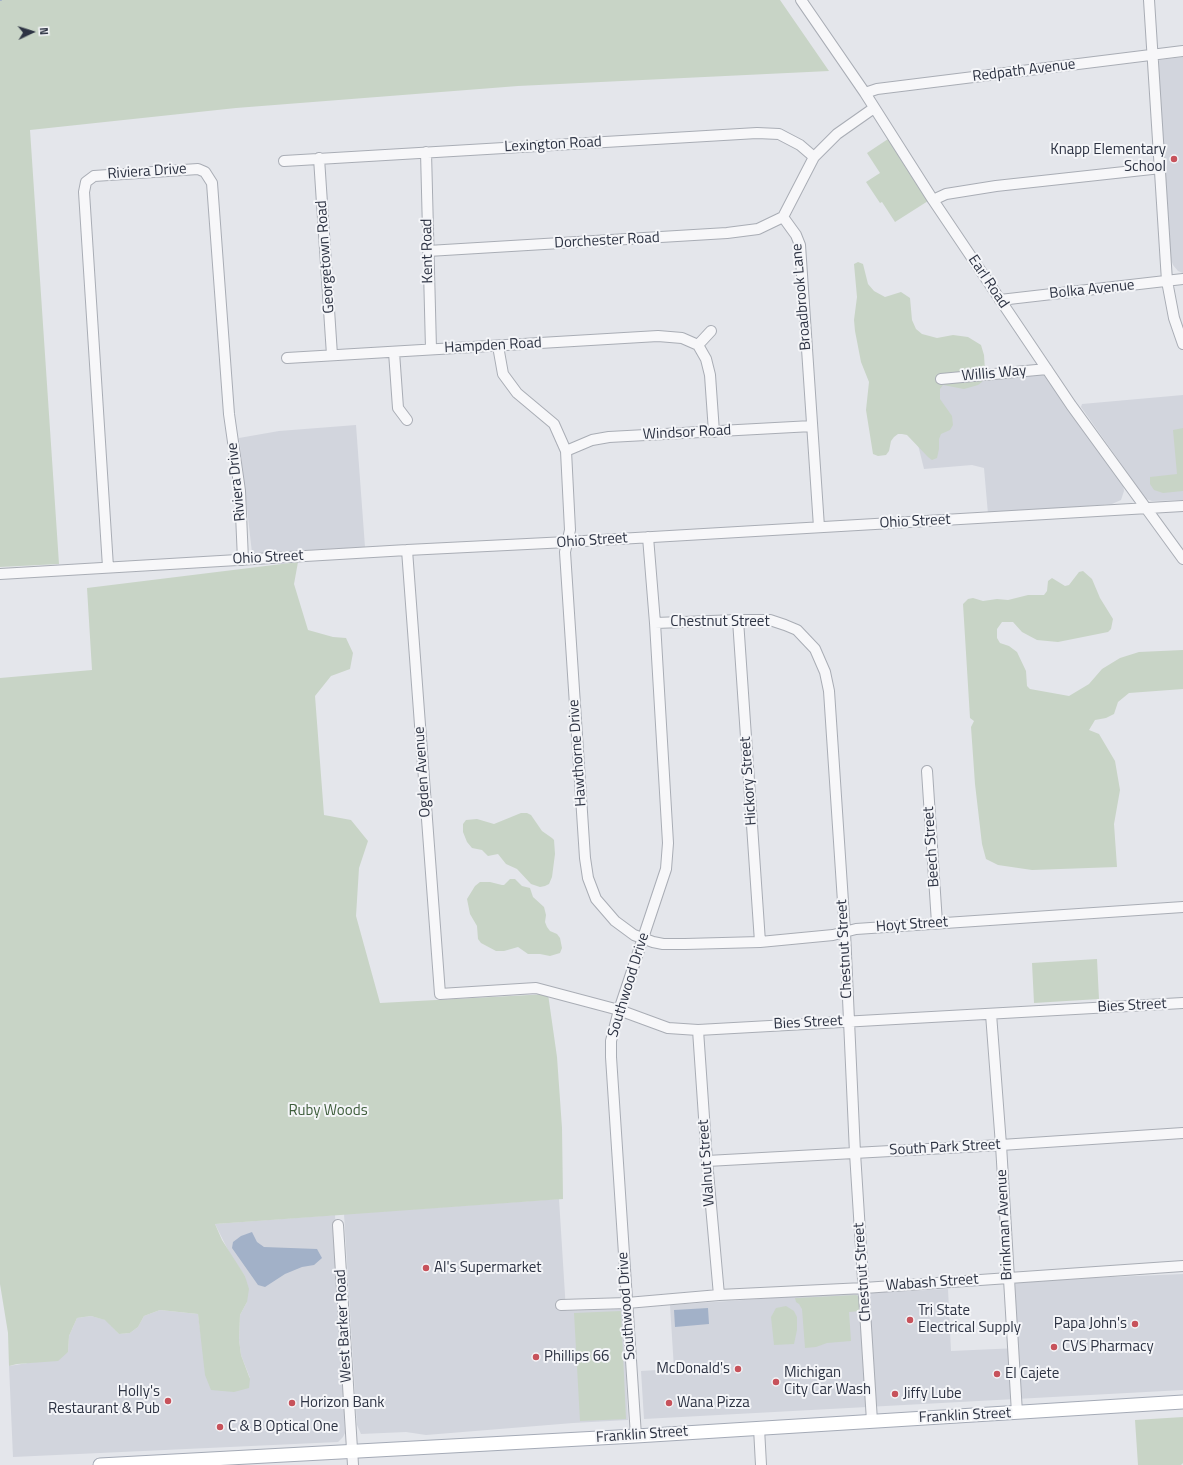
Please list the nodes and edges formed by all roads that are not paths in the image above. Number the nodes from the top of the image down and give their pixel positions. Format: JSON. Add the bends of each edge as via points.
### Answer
{"nodes":[{"id":1,"x":802,"y":0,"type":"edge"},
{"id":2,"x":1148,"y":0,"type":"edge"},
{"id":3,"x":1183,"y":51,"type":"edge"},
{"id":4,"x":1152,"y":54,"type":"junction"},
{"id":5,"x":865,"y":93,"type":"junction"},
{"id":6,"x":874,"y":108,"type":"junction"},
{"id":7,"x":426,"y":152,"type":"junction"},
{"id":8,"x":814,"y":157,"type":"junction"},
{"id":9,"x":319,"y":158,"type":"junction"},
{"id":10,"x":284,"y":161,"type":"dead end"},
{"id":11,"x":1161,"y":168,"type":"junction"},
{"id":12,"x":933,"y":200,"type":"junction"},
{"id":13,"x":782,"y":217,"type":"junction"},
{"id":14,"x":428,"y":251,"type":"junction"},
{"id":15,"x":1183,"y":280,"type":"edge"},
{"id":16,"x":1167,"y":281,"type":"junction"},
{"id":17,"x":1000,"y":300,"type":"junction"},
{"id":18,"x":711,"y":331,"type":"dead end"},
{"id":19,"x":1183,"y":344,"type":"edge"},
{"id":20,"x":698,"y":345,"type":"junction"},
{"id":21,"x":498,"y":346,"type":"junction"},
{"id":22,"x":431,"y":350,"type":"junction"},
{"id":23,"x":394,"y":352,"type":"junction"},
{"id":24,"x":332,"y":355,"type":"junction"},
{"id":25,"x":287,"y":358,"type":"dead end"},
{"id":26,"x":1047,"y":369,"type":"junction"},
{"id":27,"x":941,"y":379,"type":"dead end"},
{"id":28,"x":407,"y":420,"type":"dead end"},
{"id":29,"x":812,"y":426,"type":"junction"},
{"id":30,"x":714,"y":432,"type":"junction"},
{"id":31,"x":566,"y":452,"type":"junction"},
{"id":32,"x":1183,"y":506,"type":"edge"},
{"id":33,"x":1146,"y":508,"type":"junction"},
{"id":34,"x":819,"y":527,"type":"junction"},
{"id":35,"x":648,"y":537,"type":"junction"},
{"id":36,"x":567,"y":542,"type":"junction"},
{"id":37,"x":407,"y":550,"type":"junction"},
{"id":38,"x":1183,"y":559,"type":"edge"},
{"id":39,"x":243,"y":560,"type":"junction"},
{"id":40,"x":108,"y":568,"type":"junction"},
{"id":41,"x":0,"y":574,"type":"edge"},
{"id":42,"x":738,"y":620,"type":"junction"},
{"id":43,"x":655,"y":623,"type":"junction"},
{"id":44,"x":927,"y":771,"type":"dead end"},
{"id":45,"x":1183,"y":907,"type":"edge"},
{"id":46,"x":937,"y":923,"type":"junction"},
{"id":47,"x":845,"y":932,"type":"junction"},
{"id":48,"x":643,"y":939,"type":"junction"},
{"id":49,"x":760,"y":942,"type":"junction"},
{"id":50,"x":440,"y":994,"type":"joint"},
{"id":51,"x":1183,"y":1003,"type":"edge"},
{"id":52,"x":619,"y":1010,"type":"junction"},
{"id":53,"x":991,"y":1014,"type":"junction"},
{"id":54,"x":848,"y":1021,"type":"junction"},
{"id":55,"x":698,"y":1030,"type":"junction"},
{"id":56,"x":1183,"y":1133,"type":"edge"},
{"id":57,"x":1001,"y":1146,"type":"junction"},
{"id":58,"x":855,"y":1153,"type":"junction"},
{"id":59,"x":707,"y":1162,"type":"junction"},
{"id":60,"x":338,"y":1225,"type":"dead end"},
{"id":61,"x":1183,"y":1266,"type":"edge"},
{"id":62,"x":1008,"y":1278,"type":"junction"},
{"id":63,"x":864,"y":1288,"type":"junction"},
{"id":64,"x":718,"y":1295,"type":"junction"},
{"id":65,"x":627,"y":1302,"type":"junction"},
{"id":66,"x":561,"y":1305,"type":"dead end"},
{"id":67,"x":1183,"y":1402,"type":"edge"},
{"id":68,"x":1017,"y":1413,"type":"junction"},
{"id":69,"x":872,"y":1421,"type":"junction"},
{"id":70,"x":759,"y":1428,"type":"junction"},
{"id":71,"x":636,"y":1436,"type":"junction"},
{"id":72,"x":352,"y":1459,"type":"edge"},
{"id":73,"x":100,"y":1465,"type":"edge"},
{"id":74,"x":761,"y":1465,"type":"edge"}],
"edges":[{"from":1,"to":5,"type":"street","name":"Earl Road"},
{"from":2,"to":4,"type":"street"},
{"from":3,"to":4,"type":"street","name":"Redpath Avenue"},
{"from":4,"to":5,"type":"street","name":"Redpath Avenue","via":[[877,89]]},
{"from":4,"to":11,"type":"street"},
{"from":5,"to":6,"type":"street","name":"Earl Road"},
{"from":6,"to":8,"type":"street","via":[[838,134]]},
{"from":6,"to":12,"type":"street","name":"Earl Road"},
{"from":7,"to":8,"type":"street","name":"Lexington Road","via":[[757,133],[779,134],[800,145]]},
{"from":7,"to":9,"type":"street","name":"Lexington Road"},
{"from":7,"to":14,"type":"street","name":"Kent Road"},
{"from":8,"to":13,"type":"street"},
{"from":9,"to":10,"type":"street","name":"Lexington Road"},
{"from":9,"to":24,"type":"street","name":"Georgetown Road"},
{"from":11,"to":12,"type":"street","via":[[996,186],[946,194]]},
{"from":11,"to":16,"type":"street"},
{"from":12,"to":17,"type":"street","name":"Earl Road"},
{"from":13,"to":14,"type":"street","name":"Dorchester Road","via":[[758,229],[727,233]]},
{"from":13,"to":29,"type":"street","name":"Broadbrook Lane","via":[[796,235],[800,245]]},
{"from":14,"to":22,"type":"street","name":"Kent Road"},
{"from":15,"to":16,"type":"street","name":"Bolka Avenue"},
{"from":16,"to":17,"type":"street","name":"Bolka Avenue"},
{"from":16,"to":19,"type":"street","via":[[1174,318]]},
{"from":17,"to":26,"type":"street","name":"Earl Road"},
{"from":18,"to":20,"type":"street"},
{"from":20,"to":21,"type":"street","name":"Hampden Road","via":[[682,338],[665,336]]},
{"from":20,"to":30,"type":"street","via":[[710,375]]},
{"from":21,"to":22,"type":"street","name":"Hampden Road"},
{"from":21,"to":31,"type":"street","via":[[503,374],[516,393],[554,424]]},
{"from":22,"to":23,"type":"street","name":"Hampden Road"},
{"from":23,"to":24,"type":"street","name":"Hampden Road"},
{"from":23,"to":28,"type":"street","via":[[398,408]]},
{"from":24,"to":25,"type":"street","name":"Hampden Road"},
{"from":26,"to":27,"type":"street","name":"Willis Way"},
{"from":26,"to":33,"type":"street","name":"Earl Road"},
{"from":29,"to":30,"type":"street","name":"Windsor Road"},
{"from":29,"to":34,"type":"street","name":"Broadbrook Lane"},
{"from":30,"to":31,"type":"street","name":"Windsor Road","via":[[592,440]]},
{"from":31,"to":36,"type":"street","name":"Hawthorne Drive","via":[[570,530]]},
{"from":32,"to":33,"type":"street","name":"Ohio Street"},
{"from":33,"to":34,"type":"street","name":"Ohio Street"},
{"from":33,"to":38,"type":"street","name":"Earl Road"},
{"from":34,"to":35,"type":"street","name":"Ohio Street"},
{"from":35,"to":36,"type":"street","name":"Ohio Street"},
{"from":35,"to":43,"type":"street","name":"Southwood Drive"},
{"from":36,"to":37,"type":"street","name":"Ohio Street"},
{"from":36,"to":48,"type":"street","name":"Hawthorne Drive","via":[[565,552],[588,878],[596,899],[615,921]]},
{"from":37,"to":39,"type":"street","name":"Ohio Street"},
{"from":37,"to":50,"type":"street","name":"Ogden Avenue"},
{"from":39,"to":40,"type":"street","name":"Ohio Street"},
{"from":39,"to":40,"type":"street","name":"Riviera Drive","via":[[240,491],[229,414],[212,183],[205,172],[198,169],[94,176],[86,182],[84,192]]},
{"from":40,"to":41,"type":"street","name":"Ohio Street"},
{"from":42,"to":43,"type":"street","name":"Chestnut Street"},
{"from":42,"to":47,"type":"street","name":"Chestnut Street","via":[[770,620],[797,630],[815,649],[825,672],[829,691]]},
{"from":42,"to":49,"type":"street","name":"Hickory Street"},
{"from":43,"to":48,"type":"street","name":"Southwood Drive","via":[[668,843],[666,869]]},
{"from":44,"to":46,"type":"street","name":"Beech Street"},
{"from":45,"to":46,"type":"street","name":"Hoyt Street"},
{"from":46,"to":47,"type":"street","name":"Hoyt Street"},
{"from":47,"to":49,"type":"street","name":"Hoyt Street","via":[[833,936]]},
{"from":47,"to":54,"type":"street","name":"Chestnut Street"},
{"from":48,"to":49,"type":"street","name":"Hoyt Street","via":[[663,944]]},
{"from":48,"to":52,"type":"street","name":"Southwood Drive"},
{"from":50,"to":52,"type":"street","name":"Bies Street","via":[[536,988]]},
{"from":51,"to":53,"type":"street","name":"Bies Street"},
{"from":52,"to":55,"type":"street","name":"Bies Street","via":[[668,1028]]},
{"from":52,"to":65,"type":"street","name":"Southwood Drive","via":[[611,1041],[611,1057]]},
{"from":53,"to":54,"type":"street","name":"Bies Street"},
{"from":53,"to":57,"type":"street","name":"Brinkman Avenue"},
{"from":54,"to":55,"type":"street","name":"Bies Street"},
{"from":54,"to":58,"type":"street","name":"Chestnut Street"},
{"from":55,"to":59,"type":"street","name":"Walnut Street"},
{"from":56,"to":57,"type":"street","name":"South Park Street"},
{"from":57,"to":58,"type":"street","name":"South Park Street"},
{"from":57,"to":62,"type":"street","name":"Brinkman Avenue"},
{"from":58,"to":59,"type":"street","name":"South Park Street"},
{"from":58,"to":63,"type":"street","name":"Chestnut Street"},
{"from":59,"to":64,"type":"street","name":"Walnut Street"},
{"from":60,"to":72,"type":"street","name":"West Barker Road"},
{"from":61,"to":62,"type":"street","name":"Wabash Street"},
{"from":62,"to":63,"type":"street","name":"Wabash Street"},
{"from":62,"to":68,"type":"street","name":"Brinkman Avenue"},
{"from":63,"to":64,"type":"street","name":"Wabash Street"},
{"from":63,"to":69,"type":"street","name":"Chestnut Street"},
{"from":64,"to":65,"type":"street","name":"Wabash Street"},
{"from":65,"to":66,"type":"street","name":"Wabash Street"},
{"from":65,"to":71,"type":"street","name":"Southwood Drive"},
{"from":67,"to":68,"type":"main road","name":"Franklin Street"},
{"from":68,"to":69,"type":"main road","name":"Franklin Street"},
{"from":69,"to":70,"type":"main road","name":"Franklin Street"},
{"from":70,"to":71,"type":"main road","name":"Franklin Street"},
{"from":70,"to":74,"type":"street"},
{"from":71,"to":72,"type":"main road","name":"Franklin Street"},
{"from":72,"to":73,"type":"main road","name":"Franklin Street"}]}
